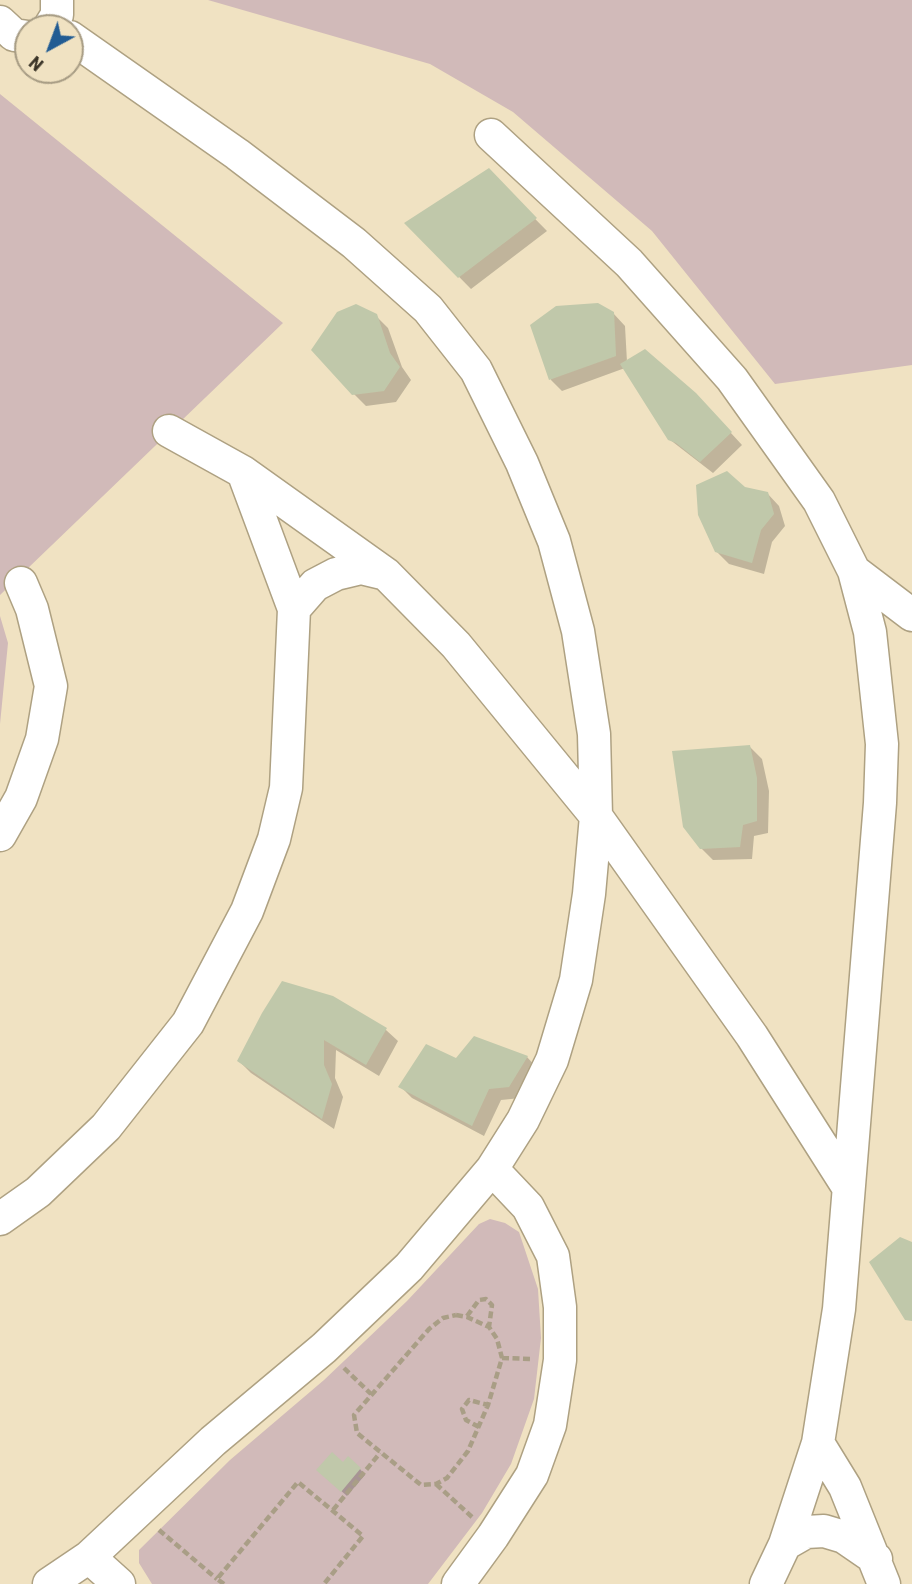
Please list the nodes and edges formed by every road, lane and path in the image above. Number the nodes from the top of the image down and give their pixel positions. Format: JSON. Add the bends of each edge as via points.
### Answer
{"nodes":[{"id":1,"x":0,"y":22,"type":"edge"},
{"id":2,"x":14,"y":35,"type":"edge"},
{"id":3,"x":84,"y":48,"type":"edge"},
{"id":4,"x":491,"y":135,"type":"dead end"},
{"id":5,"x":169,"y":431,"type":"dead end"},
{"id":6,"x":243,"y":472,"type":"junction"},
{"id":7,"x":854,"y":571,"type":"junction"},
{"id":8,"x":386,"y":574,"type":"junction"},
{"id":9,"x":21,"y":583,"type":"dead end"},
{"id":10,"x":294,"y":609,"type":"junction"},
{"id":11,"x":912,"y":615,"type":"edge"},
{"id":12,"x":596,"y":816,"type":"junction"},
{"id":13,"x":0,"y":835,"type":"edge"},
{"id":14,"x":492,"y":1169,"type":"junction"},
{"id":15,"x":848,"y":1187,"type":"junction"},
{"id":16,"x":0,"y":1219,"type":"edge"},
{"id":17,"x":467,"y":1317,"type":"junction"},
{"id":18,"x":489,"y":1327,"type":"junction"},
{"id":19,"x":488,"y":1405,"type":"junction"},
{"id":20,"x":479,"y":1427,"type":"junction"},
{"id":21,"x":818,"y":1443,"type":"junction"},
{"id":22,"x":380,"y":1453,"type":"junction"},
{"id":23,"x":436,"y":1485,"type":"junction"},
{"id":24,"x":332,"y":1510,"type":"junction"},
{"id":25,"x":137,"y":1512,"type":"junction"},
{"id":26,"x":493,"y":1536,"type":"junction"},
{"id":27,"x":785,"y":1544,"type":"junction"},
{"id":28,"x":89,"y":1557,"type":"junction"},
{"id":29,"x":880,"y":1571,"type":"edge"},
{"id":30,"x":217,"y":1579,"type":"junction"},
{"id":31,"x":49,"y":1584,"type":"edge"},
{"id":32,"x":119,"y":1584,"type":"edge"},
{"id":33,"x":224,"y":1584,"type":"edge"},
{"id":34,"x":324,"y":1584,"type":"edge"},
{"id":35,"x":458,"y":1584,"type":"edge"},
{"id":36,"x":766,"y":1584,"type":"edge"}],
"edges":[{"from":1,"to":2,"type":"street"},
{"from":3,"to":12,"type":"street","via":[[237,154],[354,243],[428,309],[476,370],[522,463],[557,554],[578,631],[594,734]]},
{"from":4,"to":7,"type":"street","via":[[629,263],[732,379],[819,501]]},
{"from":5,"to":6,"type":"street"},
{"from":6,"to":8,"type":"street"},
{"from":6,"to":10,"type":"street"},
{"from":7,"to":11,"type":"street"},
{"from":7,"to":15,"type":"street","via":[[870,632],[882,744]]},
{"from":8,"to":10,"type":"street","via":[[361,568],[336,574],[315,584]]},
{"from":8,"to":12,"type":"street","via":[[456,645]]},
{"from":9,"to":13,"type":"street","via":[[51,686],[42,740],[21,798]]},
{"from":10,"to":16,"type":"street","via":[[286,788],[274,839],[247,911],[188,1023],[154,1068],[106,1127],[38,1192]]},
{"from":12,"to":14,"type":"street","via":[[576,980],[552,1060],[523,1120]]},
{"from":12,"to":15,"type":"street","via":[[752,1036]]},
{"from":14,"to":25,"type":"street","via":[[409,1267]]},
{"from":14,"to":26,"type":"street","via":[[528,1207],[553,1256],[560,1307],[560,1360],[550,1425],[532,1475]]},
{"from":15,"to":21,"type":"street","via":[[839,1309]]},
{"from":17,"to":18,"type":"path"},
{"from":17,"to":18,"type":"path","via":[[479,1300],[486,1299],[492,1305]]},
{"from":17,"to":22,"type":"path","via":[[443,1318],[429,1329],[358,1408],[354,1415],[358,1433]]},
{"from":18,"to":19,"type":"path","via":[[502,1358]]},
{"from":19,"to":20,"type":"path"},
{"from":19,"to":20,"type":"path","via":[[469,1400],[462,1409],[466,1420]]},
{"from":20,"to":23,"type":"path","via":[[468,1451]]},
{"from":21,"to":27,"type":"street"},
{"from":21,"to":29,"type":"street","via":[[845,1487]]},
{"from":22,"to":23,"type":"path","via":[[421,1485]]},
{"from":22,"to":24,"type":"path"},
{"from":23,"to":26,"type":"path"},
{"from":24,"to":30,"type":"path","via":[[298,1482]]},
{"from":24,"to":34,"type":"path","via":[[363,1536]]},
{"from":25,"to":28,"type":"street"},
{"from":25,"to":30,"type":"path"},
{"from":26,"to":35,"type":"street"},
{"from":27,"to":29,"type":"street","via":[[806,1532],[824,1531],[844,1537]]},
{"from":27,"to":36,"type":"street"},
{"from":28,"to":31,"type":"street"},
{"from":28,"to":32,"type":"street"},
{"from":30,"to":33,"type":"path"}]}
